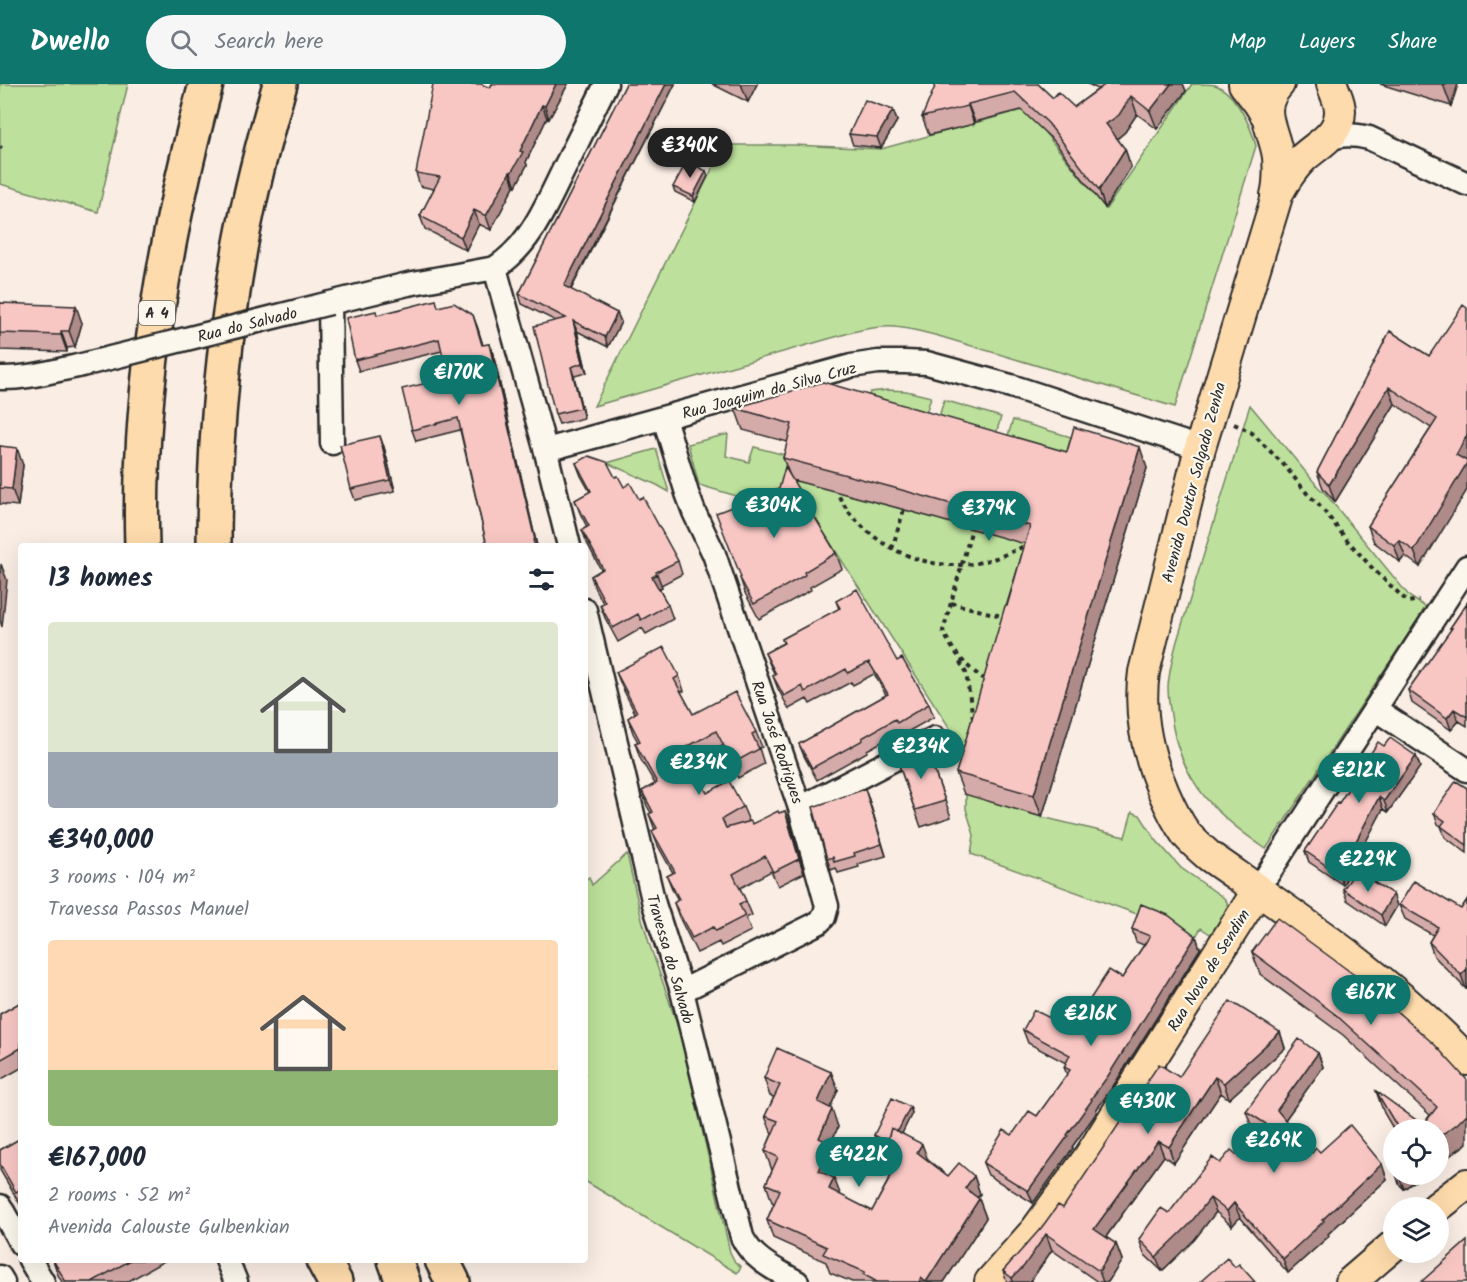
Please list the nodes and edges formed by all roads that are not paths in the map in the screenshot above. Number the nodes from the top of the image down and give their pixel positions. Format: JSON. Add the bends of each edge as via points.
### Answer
{"nodes":[{"id":1,"x":206,"y":84,"type":"edge"},
{"id":2,"x":280,"y":84,"type":"edge"},
{"id":3,"x":606,"y":84,"type":"edge"},
{"id":4,"x":1244,"y":84,"type":"edge"},
{"id":5,"x":1279,"y":84,"type":"edge"},
{"id":6,"x":1333,"y":90,"type":"edge"},
{"id":7,"x":1268,"y":121,"type":"junction"},
{"id":8,"x":1323,"y":142,"type":"junction"},
{"id":9,"x":1382,"y":144,"type":"junction"},
{"id":10,"x":1467,"y":184,"type":"edge"},
{"id":11,"x":1274,"y":204,"type":"junction"},
{"id":12,"x":495,"y":268,"type":"junction"},
{"id":13,"x":330,"y":303,"type":"junction"},
{"id":14,"x":0,"y":378,"type":"edge"},
{"id":15,"x":664,"y":418,"type":"junction"},
{"id":16,"x":332,"y":443,"type":"dead end"},
{"id":17,"x":1200,"y":448,"type":"junction"},
{"id":18,"x":546,"y":450,"type":"junction"},
{"id":19,"x":142,"y":543,"type":"edge"},
{"id":20,"x":214,"y":543,"type":"edge"},
{"id":21,"x":568,"y":543,"type":"edge"},
{"id":22,"x":1467,"y":567,"type":"edge"},
{"id":23,"x":588,"y":623,"type":"edge"},
{"id":24,"x":1375,"y":709,"type":"junction"},
{"id":25,"x":935,"y":738,"type":"dead end"},
{"id":26,"x":1467,"y":770,"type":"edge"},
{"id":27,"x":800,"y":808,"type":"junction"},
{"id":28,"x":1263,"y":882,"type":"junction"},
{"id":29,"x":682,"y":991,"type":"junction"},
{"id":30,"x":1467,"y":1034,"type":"edge"},
{"id":31,"x":1467,"y":1060,"type":"edge"},
{"id":32,"x":1467,"y":1184,"type":"edge"},
{"id":33,"x":1449,"y":1198,"type":"edge"},
{"id":34,"x":0,"y":1206,"type":"edge"},
{"id":35,"x":18,"y":1239,"type":"edge"},
{"id":36,"x":1383,"y":1254,"type":"edge"},
{"id":37,"x":32,"y":1263,"type":"edge"},
{"id":38,"x":228,"y":1263,"type":"edge"},
{"id":39,"x":322,"y":1263,"type":"edge"},
{"id":40,"x":323,"y":1263,"type":"edge"},
{"id":41,"x":396,"y":1263,"type":"edge"},
{"id":42,"x":444,"y":1263,"type":"edge"},
{"id":43,"x":0,"y":1277,"type":"edge"},
{"id":44,"x":3,"y":1282,"type":"edge"},
{"id":45,"x":43,"y":1282,"type":"edge"},
{"id":46,"x":236,"y":1282,"type":"edge"},
{"id":47,"x":325,"y":1282,"type":"edge"},
{"id":48,"x":335,"y":1282,"type":"edge"},
{"id":49,"x":403,"y":1282,"type":"edge"},
{"id":50,"x":453,"y":1282,"type":"edge"},
{"id":51,"x":797,"y":1282,"type":"edge"},
{"id":52,"x":990,"y":1282,"type":"edge"},
{"id":53,"x":1351,"y":1282,"type":"edge"}],
"edges":[{"from":1,"to":19,"type":"highway","number":"A 4","via":[[171,228],[155,329],[143,456]]},
{"from":2,"to":20,"type":"highway","via":[[241,242],[226,338],[219,406]]},
{"from":3,"to":12,"type":"street","via":[[536,225],[505,262]]},
{"from":4,"to":7,"type":"main road"},
{"from":5,"to":7,"type":"main road","via":[[1267,103]]},
{"from":6,"to":8,"type":"main road","name":"Avenida Doutor Salgado Zenha","via":[[1340,114],[1331,136]]},
{"from":6,"to":9,"type":"street","via":[[1346,116]]},
{"from":7,"to":8,"type":"main road","via":[[1276,137],[1286,145],[1310,148]]},
{"from":7,"to":11,"type":"main road","name":"Avenida Doutor Salgado Zenha","via":[[1279,171]]},
{"from":8,"to":9,"type":"street","via":[[1358,135]]},
{"from":8,"to":11,"type":"main road","name":"Avenida Doutor Salgado Zenha","via":[[1292,171]]},
{"from":9,"to":10,"type":"street"},
{"from":11,"to":17,"type":"main road","name":"Avenida Doutor Salgado Zenha"},
{"from":12,"to":13,"type":"street","name":"Rua do Salvado"},
{"from":12,"to":18,"type":"street"},
{"from":13,"to":14,"type":"street","name":"Rua do Salvado","bridge":true,"via":[[78,366]]},
{"from":13,"to":16,"type":"street"},
{"from":15,"to":17,"type":"street","name":"Rua Joaquim da Silva Cruz","via":[[851,366],[927,363],[1011,386]]},
{"from":15,"to":18,"type":"street","name":"Rua Joaquim da Silva Cruz"},
{"from":15,"to":27,"type":"street","name":"Rua José Rodrigues"},
{"from":17,"to":28,"type":"main road","name":"Avenida Doutor Salgado Zenha","via":[[1144,672],[1142,711],[1153,764],[1181,827],[1209,856]]},
{"from":18,"to":21,"type":"street"},
{"from":22,"to":24,"type":"street","name":"Rua Nova de Sendim"},
{"from":23,"to":29,"type":"street","name":"Travessa do Salvado","via":[[654,904]]},
{"from":24,"to":26,"type":"street"},
{"from":24,"to":28,"type":"street","name":"Rua Nova de Sendim"},
{"from":25,"to":27,"type":"street"},
{"from":27,"to":29,"type":"street","name":"Rua José Rodrigues","via":[[826,900],[824,917]]},
{"from":28,"to":30,"type":"main road","via":[[1394,966]]},
{"from":28,"to":31,"type":"main road","via":[[1383,982]]},
{"from":28,"to":52,"type":"main road","name":"Rua Nova de Sendim","via":[[1089,1157],[1035,1231]]},
{"from":29,"to":51,"type":"street","name":"Travessa do Salvado","via":[[742,1237],[752,1253]]},
{"from":32,"to":33,"type":"main road"},
{"from":34,"to":35,"type":"street"},
{"from":36,"to":53,"type":"main road"},
{"from":37,"to":45,"type":"street"},
{"from":38,"to":46,"type":"street"},
{"from":39,"to":47,"type":"highway"},
{"from":40,"to":48,"type":"highway"},
{"from":41,"to":49,"type":"highway"},
{"from":42,"to":50,"type":"highway"},
{"from":43,"to":44,"type":"street"}]}
